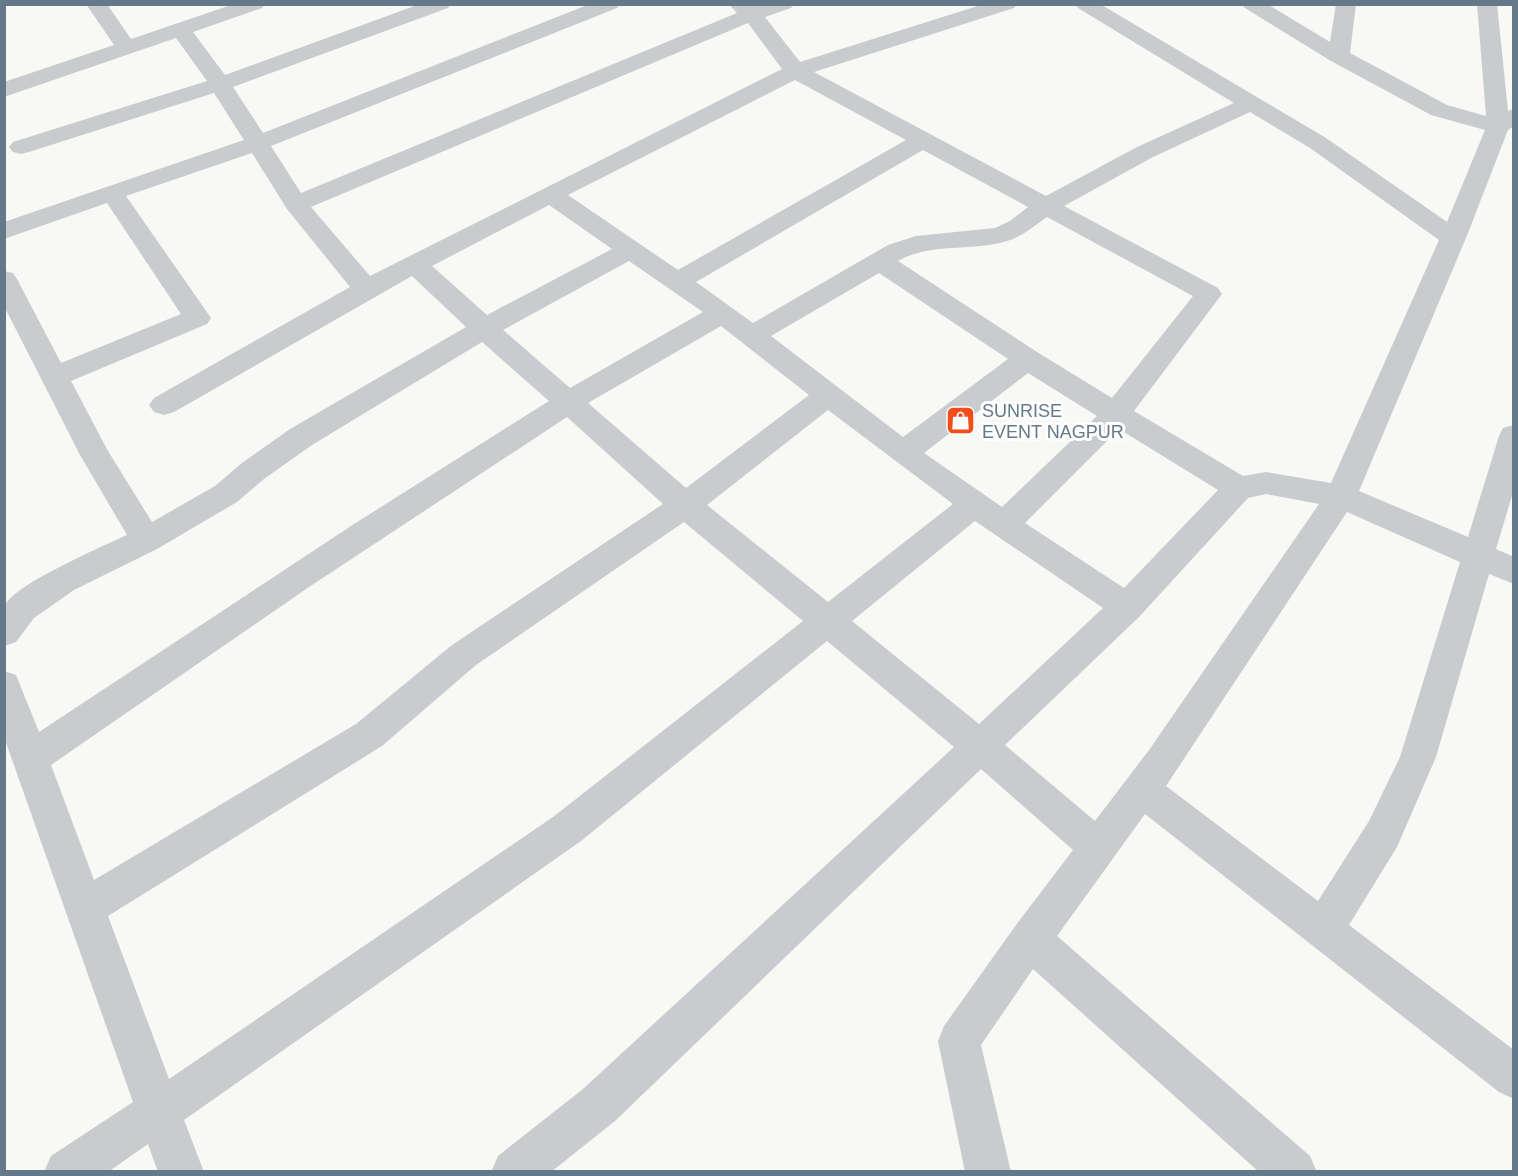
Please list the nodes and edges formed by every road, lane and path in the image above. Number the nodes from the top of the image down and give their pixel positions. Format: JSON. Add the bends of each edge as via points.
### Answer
{"nodes":[{"id":1,"x":96,"y":4,"type":"edge"},
{"id":2,"x":255,"y":4,"type":"edge"},
{"id":3,"x":441,"y":4,"type":"edge"},
{"id":4,"x":610,"y":4,"type":"edge"},
{"id":5,"x":784,"y":4,"type":"edge"},
{"id":6,"x":1007,"y":4,"type":"edge"},
{"id":7,"x":1085,"y":4,"type":"edge"},
{"id":8,"x":1252,"y":4,"type":"edge"},
{"id":9,"x":1346,"y":4,"type":"edge"},
{"id":10,"x":1487,"y":4,"type":"edge"},
{"id":11,"x":745,"y":9,"type":"edge"},
{"id":12,"x":181,"y":30,"type":"junction"},
{"id":13,"x":126,"y":48,"type":"junction"},
{"id":14,"x":1339,"y":56,"type":"junction"},
{"id":15,"x":795,"y":71,"type":"junction"},
{"id":16,"x":220,"y":84,"type":"junction"},
{"id":17,"x":4,"y":90,"type":"edge"},
{"id":18,"x":1252,"y":103,"type":"junction"},
{"id":19,"x":1506,"y":121,"type":"edge"},
{"id":20,"x":923,"y":140,"type":"junction"},
{"id":21,"x":256,"y":144,"type":"junction"},
{"id":22,"x":21,"y":147,"type":"dead end"},
{"id":23,"x":112,"y":193,"type":"junction"},
{"id":24,"x":550,"y":194,"type":"junction"},
{"id":25,"x":296,"y":204,"type":"junction"},
{"id":26,"x":1045,"y":206,"type":"junction"},
{"id":27,"x":4,"y":231,"type":"edge"},
{"id":28,"x":1453,"y":238,"type":"junction"},
{"id":29,"x":631,"y":249,"type":"junction"},
{"id":30,"x":878,"y":260,"type":"junction"},
{"id":31,"x":416,"y":265,"type":"junction"},
{"id":32,"x":4,"y":279,"type":"edge"},
{"id":33,"x":678,"y":281,"type":"junction"},
{"id":34,"x":366,"y":289,"type":"junction"},
{"id":35,"x":722,"y":313,"type":"junction"},
{"id":36,"x":483,"y":329,"type":"junction"},
{"id":37,"x":752,"y":335,"type":"junction"},
{"id":38,"x":1026,"y":359,"type":"junction"},
{"id":39,"x":55,"y":376,"type":"junction"},
{"id":40,"x":830,"y":395,"type":"junction"},
{"id":41,"x":570,"y":402,"type":"junction"},
{"id":42,"x":164,"y":405,"type":"dead end"},
{"id":43,"x":1116,"y":414,"type":"junction"},
{"id":44,"x":1514,"y":436,"type":"edge"},
{"id":45,"x":903,"y":453,"type":"junction"},
{"id":46,"x":1239,"y":488,"type":"junction"},
{"id":47,"x":1341,"y":495,"type":"junction"},
{"id":48,"x":975,"y":504,"type":"junction"},
{"id":49,"x":685,"y":505,"type":"junction"},
{"id":50,"x":1004,"y":525,"type":"junction"},
{"id":51,"x":146,"y":540,"type":"junction"},
{"id":52,"x":1476,"y":556,"type":"junction"},
{"id":53,"x":1514,"y":571,"type":"edge"},
{"id":54,"x":1127,"y":607,"type":"junction"},
{"id":55,"x":827,"y":620,"type":"junction"},
{"id":56,"x":4,"y":632,"type":"edge"},
{"id":57,"x":4,"y":686,"type":"edge"},
{"id":58,"x":980,"y":746,"type":"junction"},
{"id":59,"x":31,"y":758,"type":"junction"},
{"id":60,"x":1142,"y":789,"type":"junction"},
{"id":61,"x":1098,"y":848,"type":"junction"},
{"id":62,"x":84,"y":908,"type":"junction"},
{"id":63,"x":1323,"y":930,"type":"junction"},
{"id":64,"x":1030,"y":939,"type":"junction"},
{"id":65,"x":1514,"y":1077,"type":"edge"},
{"id":66,"x":158,"y":1112,"type":"junction"},
{"id":67,"x":67,"y":1172,"type":"edge"},
{"id":68,"x":181,"y":1172,"type":"edge"},
{"id":69,"x":514,"y":1172,"type":"edge"},
{"id":70,"x":988,"y":1172,"type":"edge"},
{"id":71,"x":1294,"y":1172,"type":"edge"}],
"edges":[{"from":1,"to":13,"type":"street"},
{"from":2,"to":12,"type":"street"},
{"from":3,"to":16,"type":"street"},
{"from":4,"to":21,"type":"street"},
{"from":5,"to":11,"type":"street"},
{"from":6,"to":15,"type":"street"},
{"from":7,"to":18,"type":"street"},
{"from":8,"to":14,"type":"street"},
{"from":9,"to":14,"type":"street"},
{"from":10,"to":19,"type":"street"},
{"from":11,"to":15,"type":"street"},
{"from":11,"to":25,"type":"street"},
{"from":12,"to":13,"type":"street"},
{"from":12,"to":16,"type":"street"},
{"from":13,"to":17,"type":"street"},
{"from":14,"to":19,"type":"street","via":[[1439,110]]},
{"from":15,"to":20,"type":"street"},
{"from":15,"to":24,"type":"street"},
{"from":16,"to":21,"type":"street"},
{"from":16,"to":22,"type":"street"},
{"from":18,"to":26,"type":"street","via":[[1145,152]]},
{"from":18,"to":28,"type":"street","via":[[1318,142]]},
{"from":19,"to":28,"type":"street"},
{"from":20,"to":26,"type":"street"},
{"from":20,"to":33,"type":"street"},
{"from":21,"to":23,"type":"street"},
{"from":21,"to":25,"type":"street"},
{"from":23,"to":27,"type":"street"},
{"from":23,"to":39,"type":"street","via":[[197,318]]},
{"from":24,"to":29,"type":"street"},
{"from":24,"to":31,"type":"street"},
{"from":25,"to":34,"type":"street"},
{"from":26,"to":30,"type":"street","via":[[1001,235],[916,244]]},
{"from":26,"to":43,"type":"street","via":[[1209,294]]},
{"from":28,"to":47,"type":"street"},
{"from":29,"to":33,"type":"street"},
{"from":29,"to":36,"type":"street"},
{"from":30,"to":37,"type":"street"},
{"from":30,"to":38,"type":"street"},
{"from":31,"to":34,"type":"street"},
{"from":31,"to":36,"type":"street"},
{"from":32,"to":39,"type":"street"},
{"from":33,"to":35,"type":"street"},
{"from":34,"to":42,"type":"street"},
{"from":35,"to":37,"type":"street"},
{"from":35,"to":41,"type":"street"},
{"from":36,"to":41,"type":"street"},
{"from":36,"to":51,"type":"street","via":[[301,437],[226,494]]},
{"from":37,"to":40,"type":"street"},
{"from":38,"to":43,"type":"street"},
{"from":38,"to":45,"type":"street"},
{"from":39,"to":51,"type":"street","via":[[95,455]]},
{"from":40,"to":45,"type":"street"},
{"from":40,"to":49,"type":"street"},
{"from":41,"to":49,"type":"street"},
{"from":41,"to":59,"type":"street"},
{"from":43,"to":46,"type":"street"},
{"from":43,"to":50,"type":"street"},
{"from":44,"to":52,"type":"street"},
{"from":45,"to":48,"type":"street"},
{"from":46,"to":47,"type":"street","via":[[1266,483]]},
{"from":46,"to":54,"type":"street"},
{"from":47,"to":52,"type":"street"},
{"from":47,"to":60,"type":"street"},
{"from":48,"to":50,"type":"street"},
{"from":48,"to":55,"type":"street"},
{"from":49,"to":55,"type":"street"},
{"from":49,"to":62,"type":"street","via":[[464,655],[369,735]]},
{"from":50,"to":54,"type":"street"},
{"from":51,"to":56,"type":"street","via":[[62,581],[22,608]]},
{"from":52,"to":53,"type":"street"},
{"from":52,"to":63,"type":"street","via":[[1418,757],[1383,834]]},
{"from":54,"to":58,"type":"street"},
{"from":55,"to":58,"type":"street"},
{"from":55,"to":66,"type":"street","via":[[567,829]]},
{"from":57,"to":59,"type":"street"},
{"from":58,"to":61,"type":"street"},
{"from":58,"to":69,"type":"street","via":[[599,1105]]},
{"from":59,"to":62,"type":"street"},
{"from":60,"to":61,"type":"street"},
{"from":60,"to":63,"type":"street"},
{"from":61,"to":64,"type":"street"},
{"from":62,"to":66,"type":"street"},
{"from":63,"to":65,"type":"street"},
{"from":64,"to":70,"type":"street","via":[[959,1041]]},
{"from":64,"to":71,"type":"street"},
{"from":66,"to":67,"type":"street"},
{"from":66,"to":68,"type":"street"}]}
